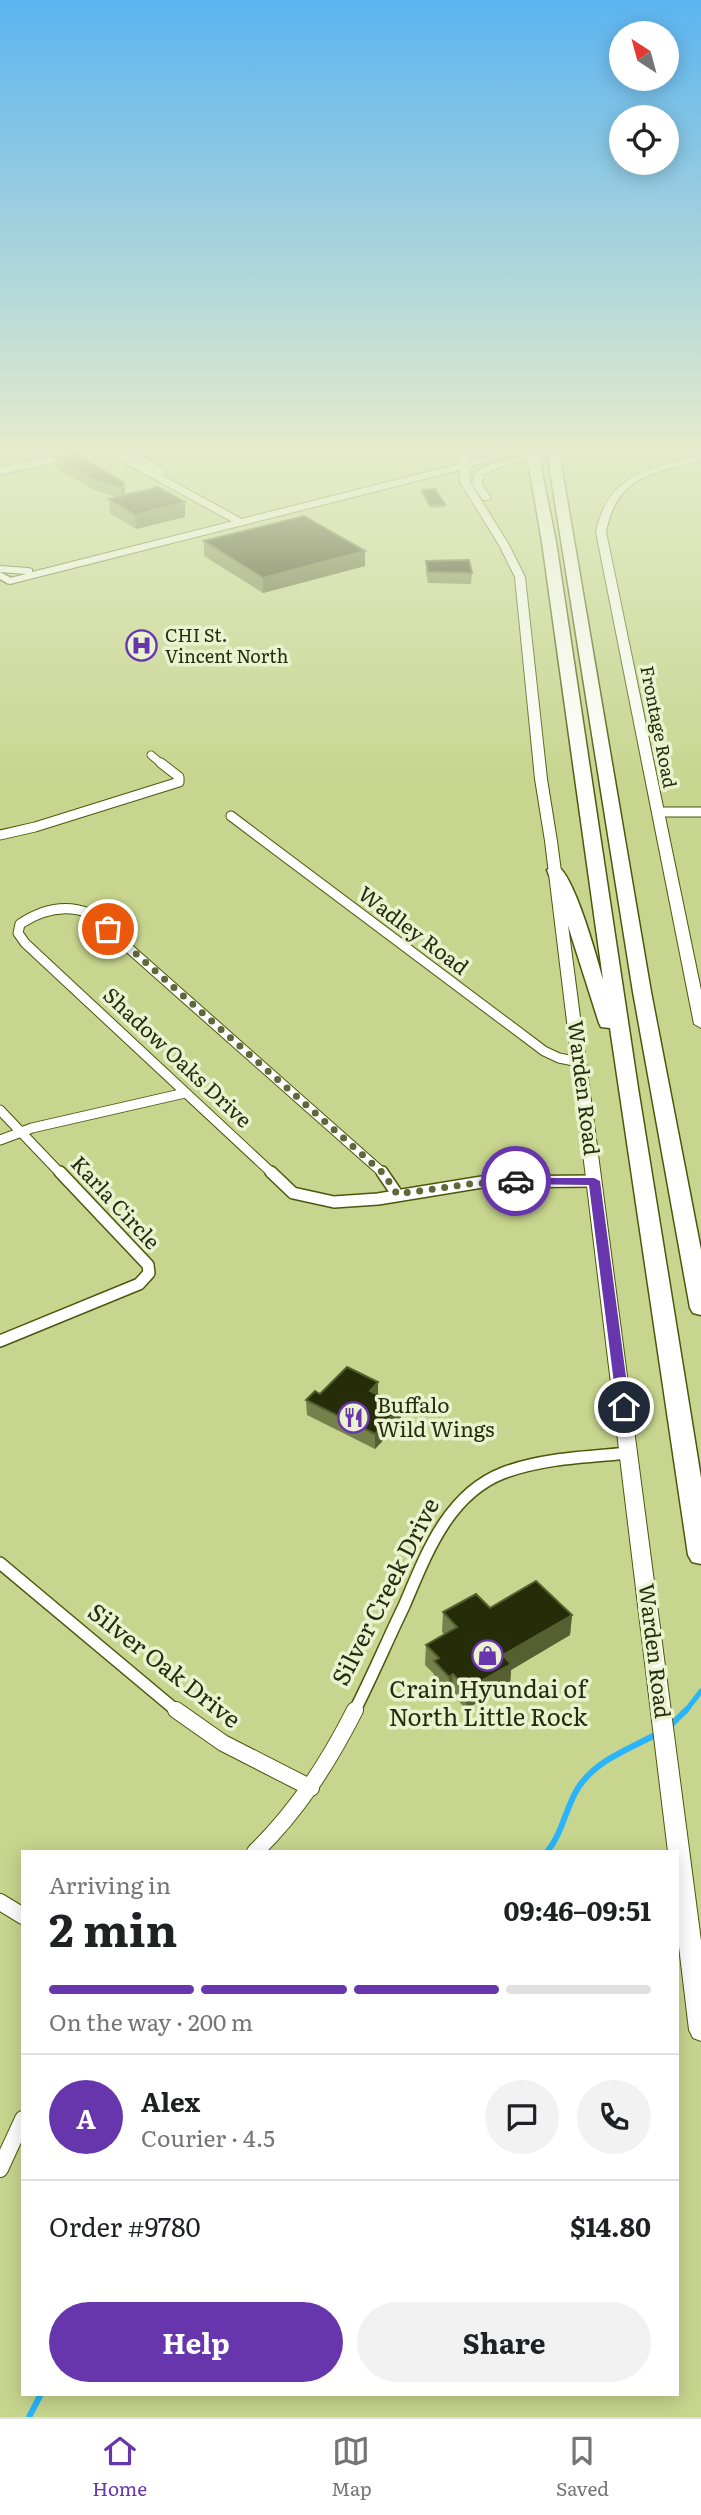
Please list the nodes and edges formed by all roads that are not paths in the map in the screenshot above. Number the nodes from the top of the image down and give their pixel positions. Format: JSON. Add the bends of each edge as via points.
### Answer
{"nodes":[{"id":1,"x":74,"y":565,"type":"edge"},
{"id":2,"x":514,"y":565,"type":"edge"},
{"id":3,"x":552,"y":565,"type":"edge"},
{"id":4,"x":571,"y":565,"type":"edge"},
{"id":5,"x":608,"y":565,"type":"edge"},
{"id":6,"x":65,"y":567,"type":"junction"},
{"id":7,"x":0,"y":569,"type":"edge"},
{"id":8,"x":0,"y":575,"type":"edge"},
{"id":9,"x":5,"y":582,"type":"edge"},
{"id":10,"x":151,"y":755,"type":"dead end"},
{"id":11,"x":658,"y":812,"type":"junction"},
{"id":12,"x":701,"y":812,"type":"edge"},
{"id":13,"x":231,"y":816,"type":"dead end"},
{"id":14,"x":0,"y":835,"type":"edge"},
{"id":15,"x":555,"y":870,"type":"junction"},
{"id":16,"x":701,"y":1024,"type":"edge"},
{"id":17,"x":579,"y":1062,"type":"junction"},
{"id":18,"x":628,"y":1088,"type":"junction"},
{"id":19,"x":185,"y":1093,"type":"junction"},
{"id":20,"x":0,"y":1110,"type":"edge"},
{"id":21,"x":22,"y":1132,"type":"junction"},
{"id":22,"x":0,"y":1140,"type":"edge"},
{"id":23,"x":594,"y":1181,"type":"junction"},
{"id":24,"x":397,"y":1194,"type":"junction"},
{"id":25,"x":701,"y":1308,"type":"edge"},
{"id":26,"x":0,"y":1341,"type":"edge"},
{"id":27,"x":629,"y":1453,"type":"junction"},
{"id":28,"x":701,"y":1555,"type":"edge"},
{"id":29,"x":0,"y":1563,"type":"edge"},
{"id":30,"x":311,"y":1788,"type":"junction"},
{"id":31,"x":257,"y":1850,"type":"edge"},
{"id":32,"x":0,"y":1902,"type":"edge"},
{"id":33,"x":21,"y":1915,"type":"edge"},
{"id":34,"x":701,"y":2030,"type":"edge"},
{"id":35,"x":21,"y":2123,"type":"edge"},
{"id":36,"x":0,"y":2169,"type":"edge"}],
"edges":[{"from":1,"to":6,"type":"main road"},
{"from":2,"to":15,"type":"main road","name":"Warden Road","via":[[520,577]]},
{"from":3,"to":18,"type":"highway"},
{"from":4,"to":25,"type":"highway"},
{"from":5,"to":11,"type":"main road","name":"Frontage Road"},
{"from":6,"to":7,"type":"main road"},
{"from":6,"to":9,"type":"main road"},
{"from":8,"to":9,"type":"street"},
{"from":10,"to":14,"type":"street","via":[[179,777],[179,782]]},
{"from":11,"to":12,"type":"street"},
{"from":11,"to":16,"type":"main road","name":"Frontage Road"},
{"from":13,"to":17,"type":"street","name":"Wadley Road","via":[[544,1051]]},
{"from":15,"to":17,"type":"main road","name":"Warden Road"},
{"from":15,"to":18,"type":"highway"},
{"from":17,"to":23,"type":"main road","name":"Warden Road"},
{"from":18,"to":28,"type":"highway"},
{"from":19,"to":21,"type":"street"},
{"from":19,"to":24,"type":"street","name":"Shadow Oaks Drive","via":[[293,1193],[334,1203]]},
{"from":19,"to":24,"type":"street","name":"Shadow Oaks Drive","via":[[25,943],[18,933],[20,924],[61,908],[89,913],[384,1174]]},
{"from":20,"to":21,"type":"street"},
{"from":21,"to":22,"type":"street"},
{"from":21,"to":26,"type":"street","name":"Karla Circle","via":[[148,1265],[149,1273],[139,1284]]},
{"from":23,"to":24,"type":"street","name":"Shadow Oaks Drive","via":[[470,1184]]},
{"from":23,"to":27,"type":"main road","name":"Warden Road"},
{"from":27,"to":30,"type":"street","name":"Silver Creek Drive","via":[[518,1469],[488,1481],[454,1507]]},
{"from":27,"to":34,"type":"main road","name":"Warden Road"},
{"from":29,"to":30,"type":"street","name":"Silver Oak Drive","via":[[182,1716],[222,1743]]},
{"from":30,"to":31,"type":"street","name":"Silver Creek Drive"},
{"from":32,"to":33,"type":"street"},
{"from":35,"to":36,"type":"street"}]}
